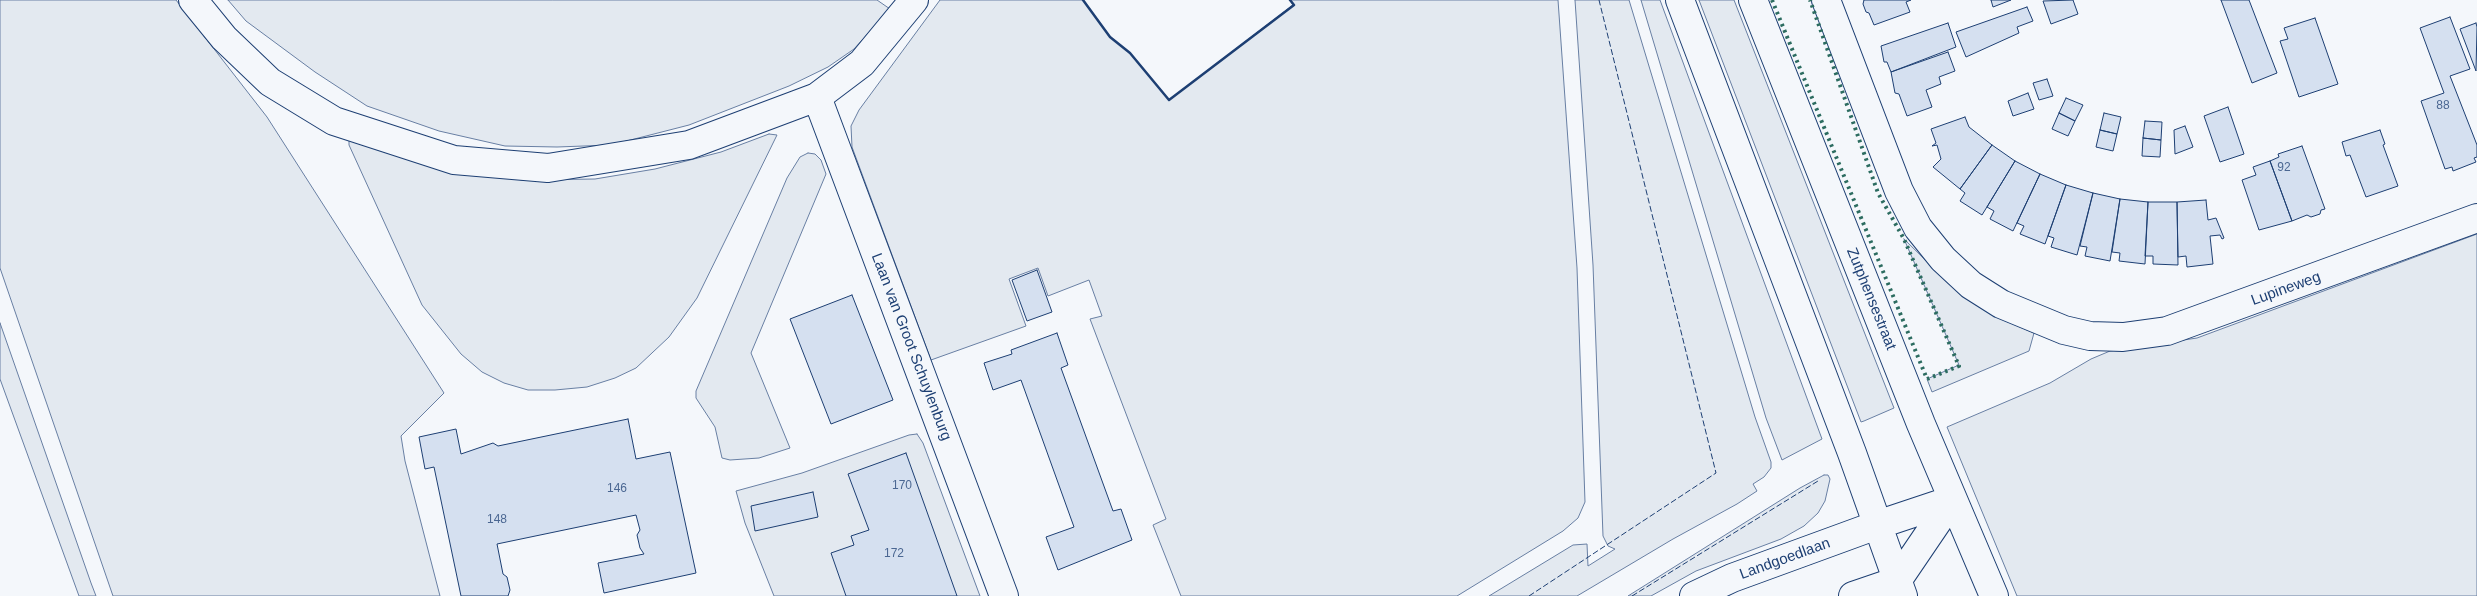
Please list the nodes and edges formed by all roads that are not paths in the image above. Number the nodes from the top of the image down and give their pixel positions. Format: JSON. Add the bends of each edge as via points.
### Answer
{"nodes":[{"id":1,"x":192,"y":0,"type":"edge"},
{"id":2,"x":914,"y":0,"type":"edge"},
{"id":3,"x":1680,"y":0,"type":"edge"},
{"id":4,"x":1753,"y":0,"type":"edge"},
{"id":5,"x":1826,"y":0,"type":"edge"},
{"id":6,"x":817,"y":97,"type":"junction"},
{"id":7,"x":2477,"y":218,"type":"edge"},
{"id":8,"x":1952,"y":500,"type":"junction"},
{"id":9,"x":1877,"y":525,"type":"junction"},
{"id":10,"x":1900,"y":588,"type":"edge"},
{"id":11,"x":1004,"y":596,"type":"edge"},
{"id":12,"x":1694,"y":596,"type":"edge"},
{"id":13,"x":1853,"y":596,"type":"edge"},
{"id":14,"x":1994,"y":596,"type":"edge"}],
"edges":[{"from":1,"to":6,"type":"street","via":[[224,38],[270,82],[334,121],[454,160],[548,168],[690,145]]},
{"from":2,"to":6,"type":"street","via":[[862,63]]},
{"from":3,"to":9,"type":"street"},
{"from":4,"to":8,"type":"street","name":"Zutphensestraat"},
{"from":5,"to":7,"type":"street","name":"Lupineweg","via":[[1899,191],[1918,228],[1943,259],[1971,285],[2001,304],[2050,326],[2090,336],[2123,337],[2166,331]]},
{"from":6,"to":11,"type":"street","name":"Laan van Groot Schuylenburg"},
{"from":8,"to":9,"type":"street","name":"Landgoedlaan"},
{"from":8,"to":10,"type":"street"},
{"from":8,"to":14,"type":"street","name":"Zutphensestraat"},
{"from":9,"to":10,"type":"street"},
{"from":9,"to":12,"type":"street","name":"Landgoedlaan","via":[[1732,578]]},
{"from":10,"to":13,"type":"street"}]}
